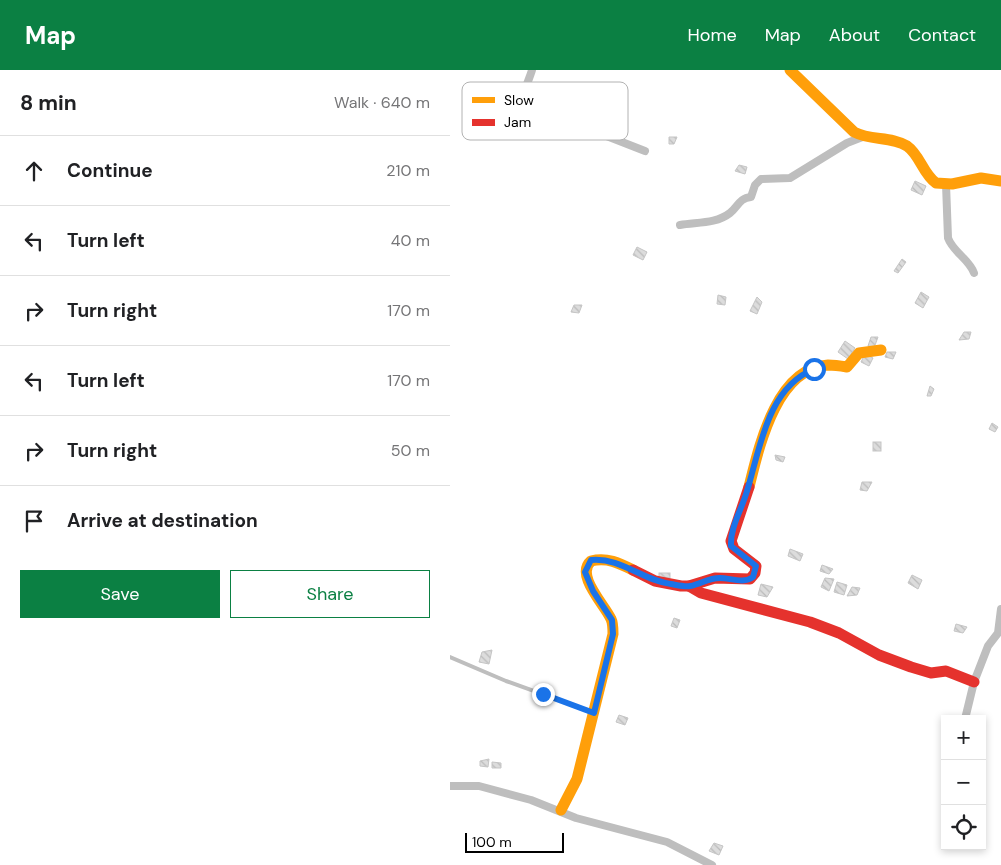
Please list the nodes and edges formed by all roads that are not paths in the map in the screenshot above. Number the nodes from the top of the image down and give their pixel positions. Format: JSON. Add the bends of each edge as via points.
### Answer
{"nodes":[{"id":1,"x":532,"y":70,"type":"edge"},
{"id":2,"x":790,"y":70,"type":"edge"},
{"id":3,"x":528,"y":82,"type":"edge"},
{"id":4,"x":865,"y":136,"type":"junction"},
{"id":5,"x":617,"y":140,"type":"edge"},
{"id":6,"x":645,"y":151,"type":"dead end"},
{"id":7,"x":1001,"y":181,"type":"edge"},
{"id":8,"x":946,"y":184,"type":"junction"},
{"id":9,"x":680,"y":226,"type":"dead end"},
{"id":10,"x":974,"y":273,"type":"dead end"},
{"id":11,"x":881,"y":350,"type":"dead end"},
{"id":12,"x":689,"y":586,"type":"junction"},
{"id":13,"x":1001,"y":609,"type":"edge"},
{"id":14,"x":450,"y":657,"type":"edge"},
{"id":15,"x":974,"y":682,"type":"junction"},
{"id":16,"x":594,"y":713,"type":"junction"},
{"id":17,"x":966,"y":715,"type":"edge"},
{"id":18,"x":450,"y":786,"type":"edge"},
{"id":19,"x":561,"y":810,"type":"junction"},
{"id":20,"x":712,"y":865,"type":"edge"}],
"edges":[{"from":1,"to":3,"type":"street"},
{"from":2,"to":4,"type":"street","via":[[814,90],[847,126]]},
{"from":4,"to":8,"type":"street","via":[[887,137],[908,147],[936,183]]},
{"from":4,"to":9,"type":"street","via":[[847,143],[790,178],[761,179],[751,197],[741,200],[732,212],[719,220]]},
{"from":5,"to":6,"type":"street"},
{"from":7,"to":8,"type":"street","via":[[980,178]]},
{"from":8,"to":10,"type":"street","via":[[948,238]]},
{"from":11,"to":12,"type":"street","via":[[859,353],[847,367],[827,365],[814,369],[790,384],[761,439],[731,541],[734,549],[756,566],[753,577],[746,580],[706,579]]},
{"from":12,"to":15,"type":"street","via":[[701,593],[810,622],[911,667],[931,672],[946,670]]},
{"from":12,"to":16,"type":"street","via":[[655,581],[629,567],[610,562],[588,562],[585,572],[613,627]]},
{"from":13,"to":15,"type":"street","via":[[998,633],[988,646]]},
{"from":14,"to":16,"type":"lane"},
{"from":15,"to":17,"type":"street"},
{"from":16,"to":19,"type":"street","via":[[577,779]]},
{"from":18,"to":19,"type":"street","via":[[494,789]]},
{"from":19,"to":20,"type":"street","via":[[576,818],[667,842]]}]}
